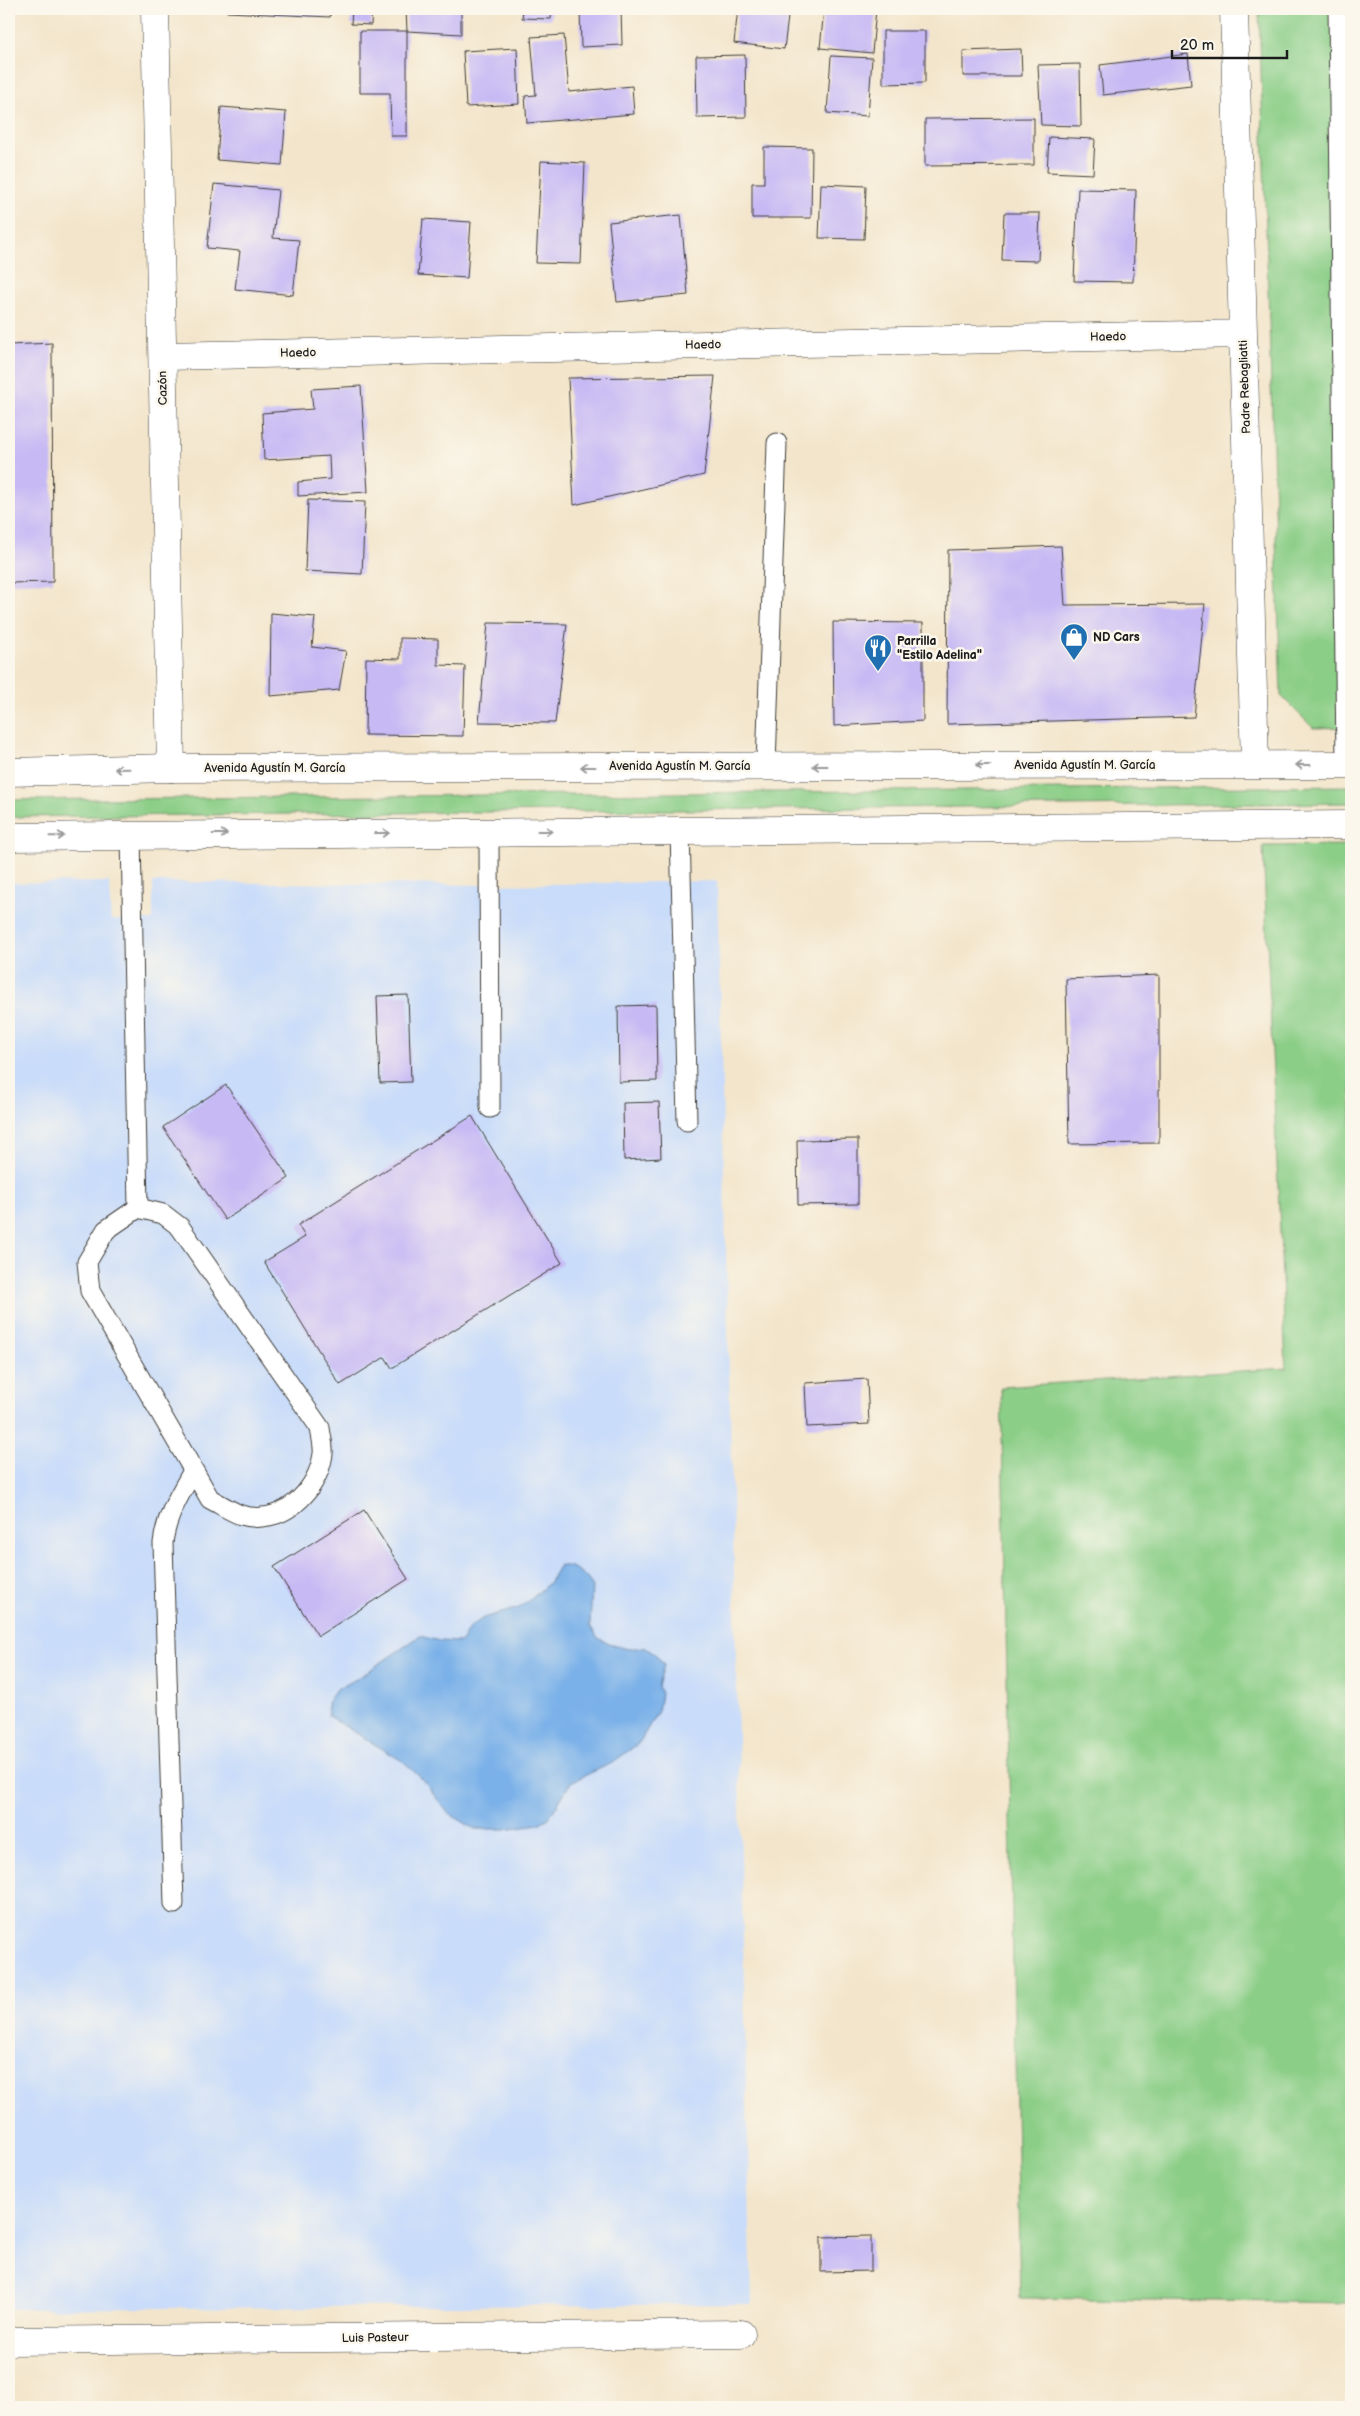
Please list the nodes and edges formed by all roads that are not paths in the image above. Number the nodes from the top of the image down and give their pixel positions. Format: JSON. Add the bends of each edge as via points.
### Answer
{"nodes":[{"id":1,"x":155,"y":9,"type":"edge"},
{"id":2,"x":1234,"y":9,"type":"edge"},
{"id":3,"x":1338,"y":9,"type":"edge"},
{"id":4,"x":1243,"y":334,"type":"junction"},
{"id":5,"x":163,"y":356,"type":"junction"},
{"id":6,"x":777,"y":443,"type":"dead end"},
{"id":7,"x":1255,"y":764,"type":"junction"},
{"id":8,"x":1349,"y":765,"type":"edge"},
{"id":9,"x":766,"y":766,"type":"junction"},
{"id":10,"x":171,"y":768,"type":"junction"},
{"id":11,"x":9,"y":772,"type":"edge"},
{"id":12,"x":1351,"y":825,"type":"edge"},
{"id":13,"x":680,"y":830,"type":"junction"},
{"id":14,"x":489,"y":832,"type":"junction"},
{"id":15,"x":132,"y":835,"type":"junction"},
{"id":16,"x":9,"y":837,"type":"edge"},
{"id":17,"x":490,"y":1108,"type":"dead end"},
{"id":18,"x":687,"y":1120,"type":"dead end"},
{"id":19,"x":138,"y":1208,"type":"junction"},
{"id":20,"x":193,"y":1471,"type":"junction"},
{"id":21,"x":174,"y":1904,"type":"dead end"},
{"id":22,"x":741,"y":2334,"type":"dead end"},
{"id":23,"x":9,"y":2342,"type":"edge"}],
"edges":[{"from":1,"to":5,"type":"street","name":"Cazón"},
{"from":2,"to":4,"type":"street","name":"Padre Rebagliatti"},
{"from":3,"to":8,"type":"lane"},
{"from":4,"to":5,"type":"street","name":"Haedo"},
{"from":4,"to":7,"type":"street","name":"Padre Rebagliatti"},
{"from":5,"to":10,"type":"street","name":"Cazón"},
{"from":6,"to":9,"type":"lane"},
{"from":8,"to":7,"type":"street","name":"Avenida Agustín M. García","one_way":true},
{"from":7,"to":9,"type":"street","name":"Avenida Agustín M. García","one_way":true},
{"from":9,"to":10,"type":"street","name":"Avenida Agustín M. García","one_way":true},
{"from":10,"to":11,"type":"street","name":"Avenida Agustín M. García","one_way":true},
{"from":12,"to":13,"type":"street"},
{"from":14,"to":13,"type":"street","one_way":true},
{"from":13,"to":18,"type":"lane"},
{"from":15,"to":14,"type":"street","one_way":true},
{"from":14,"to":17,"type":"lane"},
{"from":16,"to":15,"type":"street","one_way":true},
{"from":15,"to":19,"type":"lane"},
{"from":19,"to":20,"type":"lane","via":[[106,1230],[86,1262],[90,1291]]},
{"from":19,"to":20,"type":"lane","via":[[163,1214],[180,1226],[320,1428],[324,1452],[319,1474],[301,1500],[274,1516],[242,1515],[210,1499]]},
{"from":20,"to":21,"type":"lane","via":[[168,1518],[163,1543]]},
{"from":22,"to":23,"type":"street","name":"Luis Pasteur"}]}
